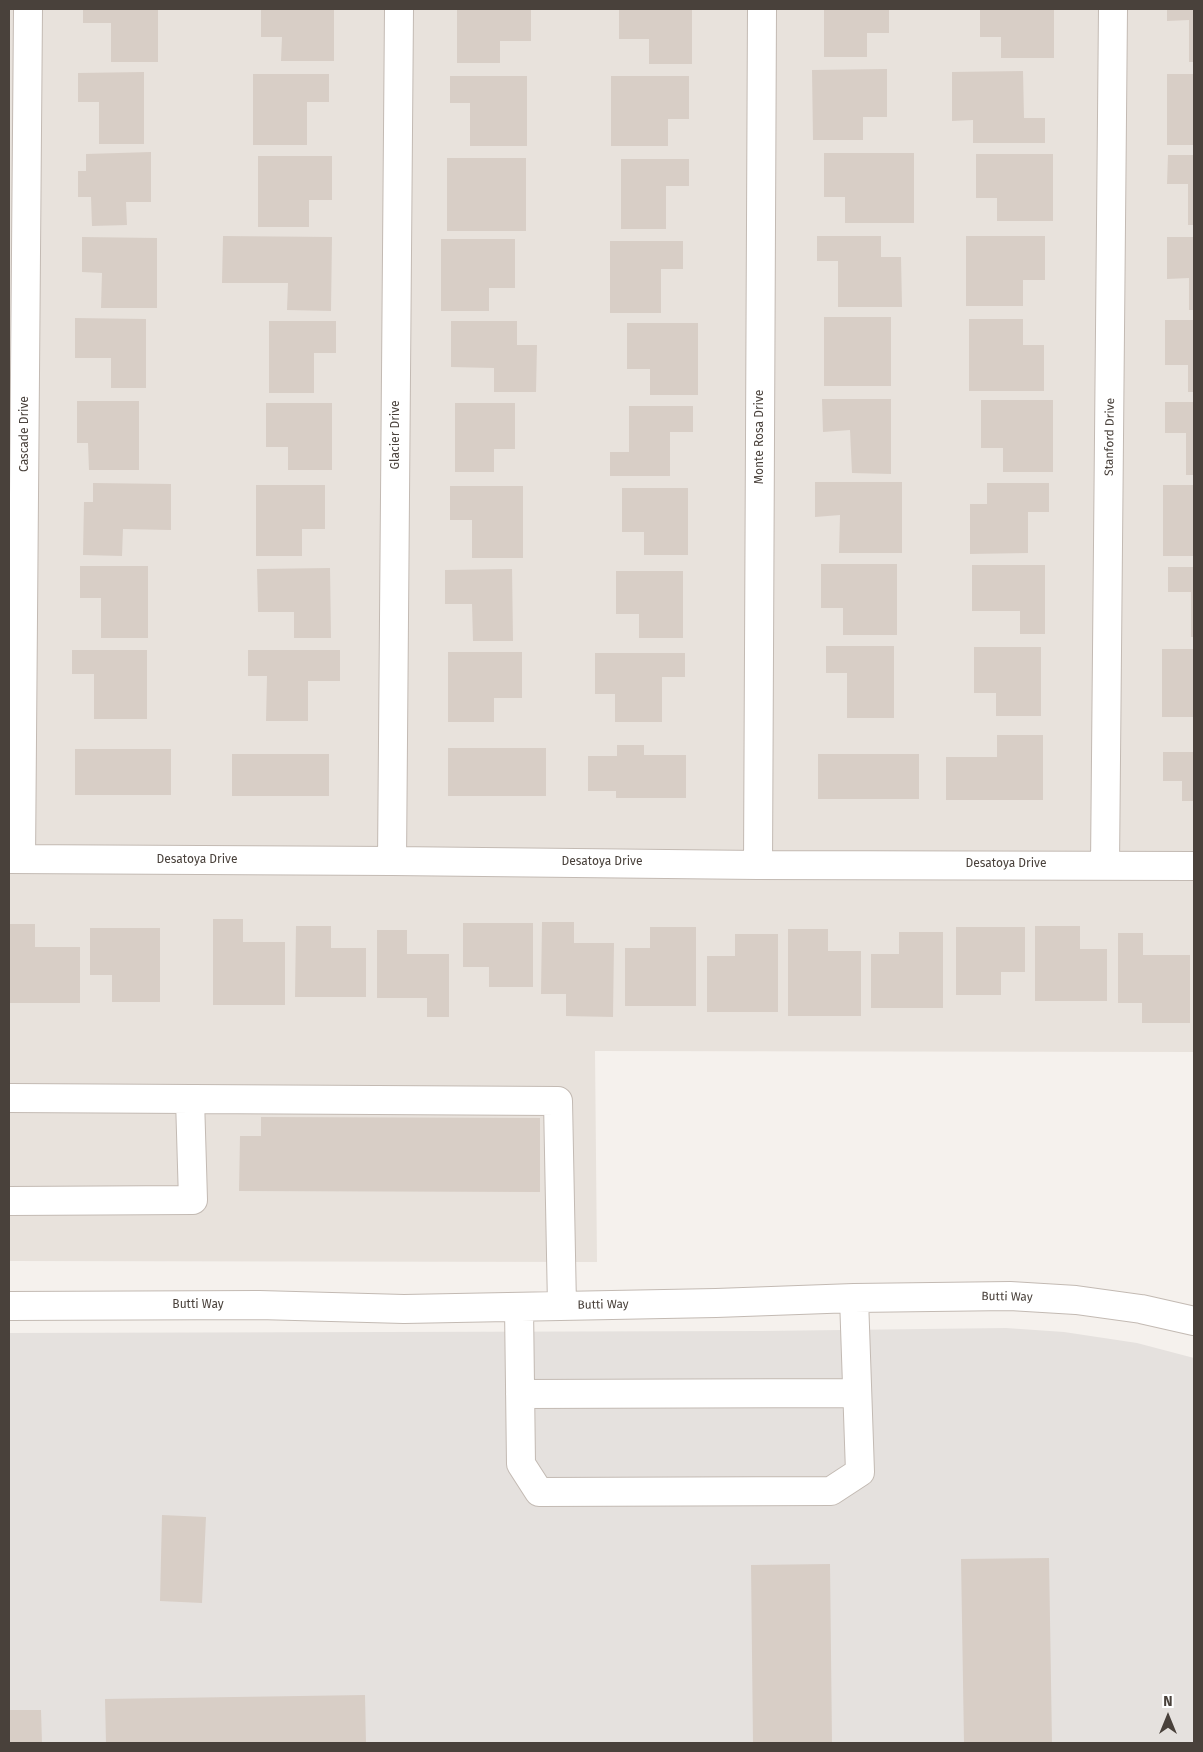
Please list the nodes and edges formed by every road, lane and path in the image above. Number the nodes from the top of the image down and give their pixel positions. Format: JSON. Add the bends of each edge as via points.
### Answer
{"nodes":[{"id":1,"x":28,"y":9,"type":"edge"},
{"id":2,"x":399,"y":9,"type":"edge"},
{"id":3,"x":762,"y":9,"type":"edge"},
{"id":4,"x":1113,"y":9,"type":"edge"},
{"id":5,"x":15,"y":859,"type":"edge"},
{"id":6,"x":392,"y":860,"type":"junction"},
{"id":7,"x":758,"y":864,"type":"junction"},
{"id":8,"x":1105,"y":864,"type":"junction"},
{"id":9,"x":1194,"y":866,"type":"edge"},
{"id":10,"x":9,"y":1098,"type":"edge"},
{"id":11,"x":190,"y":1099,"type":"junction"},
{"id":12,"x":9,"y":1201,"type":"edge"},
{"id":13,"x":854,"y":1298,"type":"junction"},
{"id":14,"x":9,"y":1306,"type":"edge"},
{"id":15,"x":562,"y":1306,"type":"junction"},
{"id":16,"x":519,"y":1307,"type":"junction"},
{"id":17,"x":1194,"y":1322,"type":"edge"},
{"id":18,"x":857,"y":1393,"type":"junction"},
{"id":19,"x":520,"y":1394,"type":"junction"}],
"edges":[{"from":1,"to":5,"type":"street","name":"Cascade Drive"},
{"from":2,"to":6,"type":"street","name":"Glacier Drive"},
{"from":3,"to":7,"type":"street","name":"Monte Rosa Drive"},
{"from":4,"to":8,"type":"street","name":"Stanford Drive"},
{"from":5,"to":6,"type":"street","name":"Desatoya Drive"},
{"from":6,"to":7,"type":"street","name":"Desatoya Drive"},
{"from":7,"to":8,"type":"street","name":"Desatoya Drive"},
{"from":8,"to":9,"type":"street","name":"Desatoya Drive"},
{"from":10,"to":11,"type":"street"},
{"from":11,"to":12,"type":"street","via":[[193,1200]]},
{"from":11,"to":15,"type":"street","via":[[558,1101]]},
{"from":13,"to":15,"type":"street","name":"Butti Way"},
{"from":13,"to":17,"type":"street","name":"Butti Way","via":[[1010,1296],[1076,1300],[1141,1309]]},
{"from":13,"to":18,"type":"street"},
{"from":14,"to":16,"type":"street","name":"Butti Way"},
{"from":15,"to":16,"type":"street","name":"Butti Way"},
{"from":16,"to":19,"type":"street"},
{"from":18,"to":19,"type":"street"},
{"from":18,"to":19,"type":"street","via":[[860,1472],[831,1491],[539,1492],[521,1464]]}]}
